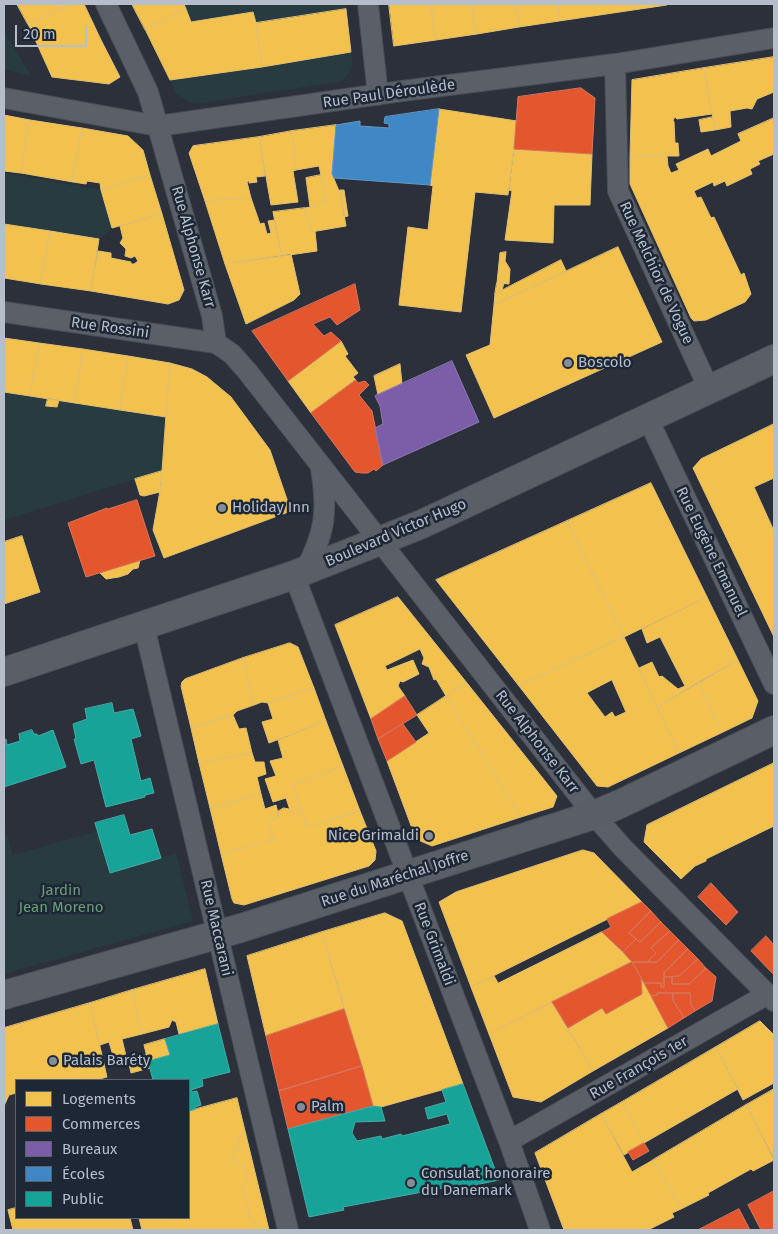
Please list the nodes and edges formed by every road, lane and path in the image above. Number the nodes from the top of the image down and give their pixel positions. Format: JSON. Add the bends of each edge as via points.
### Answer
{"nodes":[{"id":1,"x":106,"y":4,"type":"edge"},
{"id":2,"x":368,"y":4,"type":"edge"},
{"id":3,"x":774,"y":38,"type":"edge"},
{"id":4,"x":614,"y":64,"type":"junction"},
{"id":5,"x":378,"y":95,"type":"junction"},
{"id":6,"x":4,"y":98,"type":"edge"},
{"id":7,"x":158,"y":126,"type":"junction"},
{"id":8,"x":4,"y":312,"type":"edge"},
{"id":9,"x":216,"y":343,"type":"junction"},
{"id":10,"x":774,"y":359,"type":"edge"},
{"id":11,"x":709,"y":389,"type":"junction"},
{"id":12,"x":648,"y":420,"type":"junction"},
{"id":13,"x":320,"y":465,"type":"junction"},
{"id":14,"x":380,"y":540,"type":"junction"},
{"id":15,"x":300,"y":573,"type":"junction"},
{"id":16,"x":144,"y":626,"type":"junction"},
{"id":17,"x":4,"y":672,"type":"edge"},
{"id":18,"x":774,"y":684,"type":"edge"},
{"id":19,"x":774,"y":730,"type":"edge"},
{"id":20,"x":594,"y":815,"type":"junction"},
{"id":21,"x":408,"y":875,"type":"junction"},
{"id":22,"x":217,"y":934,"type":"junction"},
{"id":23,"x":4,"y":995,"type":"edge"},
{"id":24,"x":771,"y":998,"type":"edge"},
{"id":25,"x":509,"y":1141,"type":"junction"},
{"id":26,"x":288,"y":1230,"type":"edge"},
{"id":27,"x":540,"y":1230,"type":"edge"}],
"edges":[{"from":1,"to":7,"type":"street","name":"Rue Alphonse Karr","via":[[148,92]]},
{"from":2,"to":5,"type":"street"},
{"from":3,"to":4,"type":"street","name":"Rue Paul Déroulède"},
{"from":4,"to":5,"type":"street","name":"Rue Paul Déroulède"},
{"from":4,"to":11,"type":"street","name":"Rue Melchior de Vogue","via":[[618,191]]},
{"from":5,"to":7,"type":"street","name":"Rue Paul Déroulède"},
{"from":6,"to":7,"type":"street","name":"Rue Paul Déroulède"},
{"from":7,"to":9,"type":"street","name":"Rue Alphonse Karr","via":[[212,316]]},
{"from":8,"to":9,"type":"street","name":"Rue Rossini"},
{"from":9,"to":13,"type":"street","name":"Rue Alphonse Karr","via":[[247,370]]},
{"from":10,"to":11,"type":"main road","name":"Boulevard Victor Hugo"},
{"from":11,"to":12,"type":"main road","name":"Boulevard Victor Hugo"},
{"from":12,"to":14,"type":"main road","name":"Boulevard Victor Hugo","via":[[422,524]]},
{"from":12,"to":18,"type":"street","name":"Rue Eugène Emanuel"},
{"from":13,"to":14,"type":"street","name":"Rue Alphonse Karr"},
{"from":13,"to":15,"type":"street","name":"Rue Alphonse Karr","via":[[325,513],[316,550]]},
{"from":14,"to":15,"type":"main road","name":"Boulevard Victor Hugo"},
{"from":14,"to":20,"type":"street","name":"Rue Alphonse Karr"},
{"from":15,"to":16,"type":"main road","name":"Boulevard Victor Hugo"},
{"from":15,"to":21,"type":"street","name":"Rue Grimaldi"},
{"from":16,"to":17,"type":"main road","name":"Boulevard Victor Hugo"},
{"from":16,"to":22,"type":"street","name":"Rue Maccarani"},
{"from":19,"to":20,"type":"main road","name":"Rue du Maréchal Joffre"},
{"from":20,"to":21,"type":"main road","name":"Rue du Maréchal Joffre"},
{"from":20,"to":24,"type":"street","name":"Rue Alphonse Karr"},
{"from":21,"to":22,"type":"main road","name":"Rue du Maréchal Joffre"},
{"from":21,"to":25,"type":"street","name":"Rue Grimaldi"},
{"from":22,"to":23,"type":"main road","name":"Rue du Maréchal Joffre"},
{"from":22,"to":26,"type":"street","name":"Rue Maccarani"},
{"from":24,"to":25,"type":"street","name":"Rue François 1er"},
{"from":25,"to":27,"type":"street","name":"Rue Grimaldi"}]}
